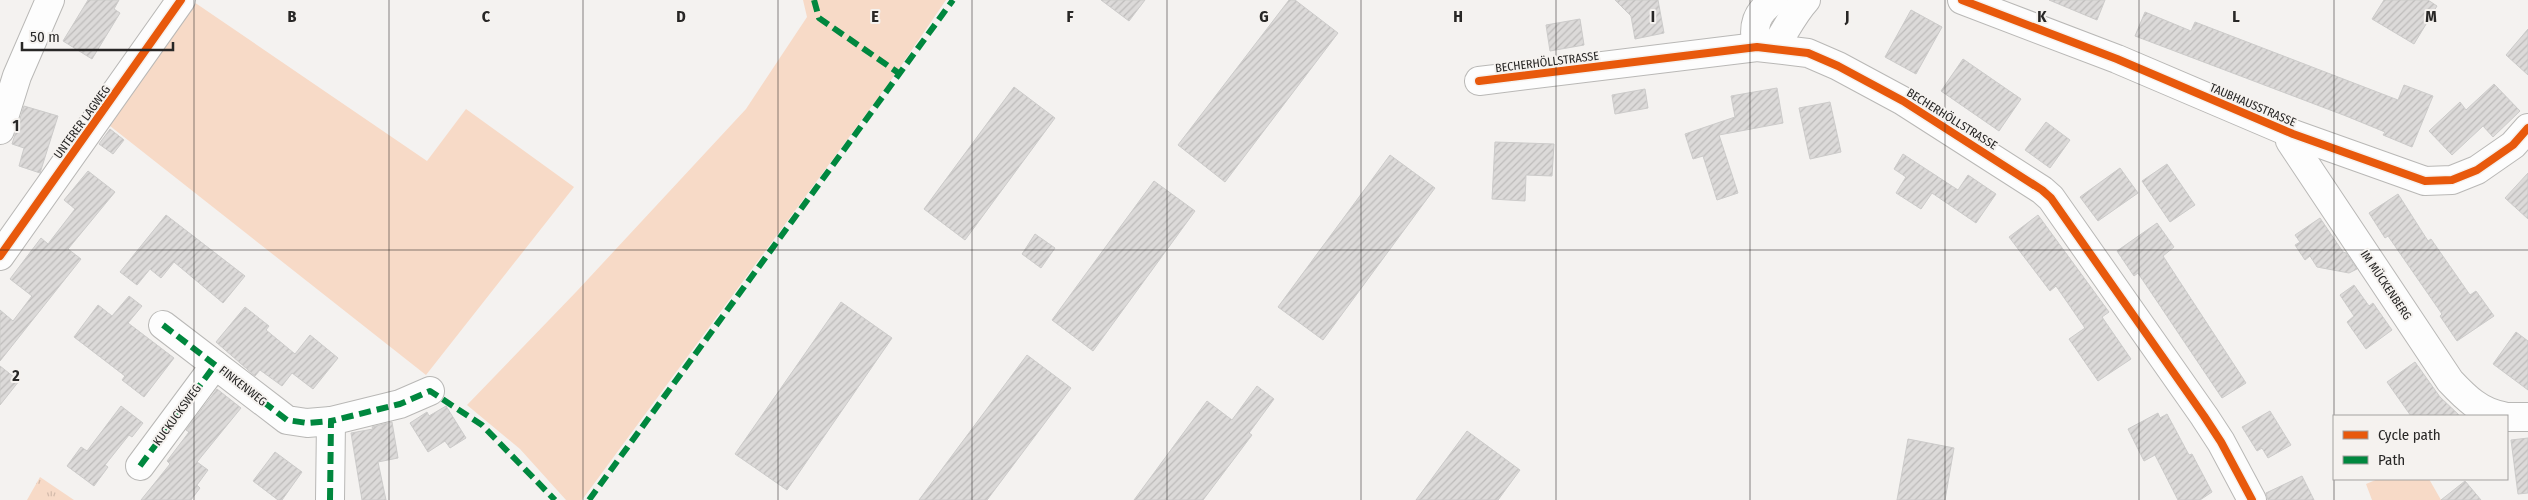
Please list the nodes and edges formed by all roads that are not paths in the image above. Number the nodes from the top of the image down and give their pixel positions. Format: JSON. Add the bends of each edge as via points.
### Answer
{"nodes":[{"id":1,"x":31,"y":0,"type":"edge"},
{"id":2,"x":50,"y":0,"type":"edge"},
{"id":3,"x":181,"y":0,"type":"edge"},
{"id":4,"x":1776,"y":0,"type":"edge"},
{"id":5,"x":1806,"y":0,"type":"edge"},
{"id":6,"x":1962,"y":0,"type":"edge"},
{"id":7,"x":1766,"y":47,"type":"junction"},
{"id":8,"x":1808,"y":53,"type":"junction"},
{"id":9,"x":17,"y":76,"type":"junction"},
{"id":10,"x":1479,"y":81,"type":"dead end"},
{"id":11,"x":2528,"y":128,"type":"edge"},
{"id":12,"x":0,"y":130,"type":"edge"},
{"id":13,"x":2293,"y":134,"type":"junction"},
{"id":14,"x":0,"y":256,"type":"edge"},
{"id":15,"x":163,"y":325,"type":"dead end"},
{"id":16,"x":215,"y":365,"type":"junction"},
{"id":17,"x":430,"y":391,"type":"dead end"},
{"id":18,"x":2496,"y":415,"type":"edge"},
{"id":19,"x":2508,"y":417,"type":"edge"},
{"id":20,"x":2528,"y":417,"type":"edge"},
{"id":21,"x":331,"y":421,"type":"junction"},
{"id":22,"x":140,"y":466,"type":"dead end"},
{"id":23,"x":330,"y":500,"type":"edge"},
{"id":24,"x":2252,"y":500,"type":"edge"}],
"edges":[{"from":1,"to":9,"type":"street","via":[[22,24]]},
{"from":2,"to":9,"type":"street"},
{"from":3,"to":14,"type":"street","name":"UNTERER LAGWEG"},
{"from":4,"to":7,"type":"street","via":[[1756,19],[1754,32]]},
{"from":5,"to":7,"type":"street","via":[[1795,12],[1788,29]]},
{"from":5,"to":8,"type":"street","via":[[1801,30]]},
{"from":6,"to":13,"type":"street","name":"TAUBHAUSSTRASSE","via":[[2117,59]]},
{"from":7,"to":8,"type":"street","name":"BECHERHÖLLSTRASSE"},
{"from":7,"to":10,"type":"street","name":"BECHERHÖLLSTRASSE"},
{"from":8,"to":24,"type":"street","name":"BECHERHÖLLSTRASSE","via":[[1902,101],[2051,198],[2208,422]]},
{"from":9,"to":12,"type":"street"},
{"from":11,"to":13,"type":"street","name":"TAUBHAUSSTRASSE","via":[[2495,159],[2465,176],[2439,182],[2425,181]]},
{"from":13,"to":18,"type":"street","name":"IM MÜCKENBERG","via":[[2290,141],[2450,381],[2466,398],[2488,414]]},
{"from":15,"to":16,"type":"street","name":"FINKENWEG"},
{"from":16,"to":21,"type":"street","name":"FINKENWEG","via":[[287,420],[307,423]]},
{"from":16,"to":22,"type":"street","name":"KUCKUCKSWEG"},
{"from":17,"to":21,"type":"street","name":"FINKENWEG","via":[[400,404]]},
{"from":19,"to":20,"type":"street"},
{"from":21,"to":23,"type":"street"}]}
